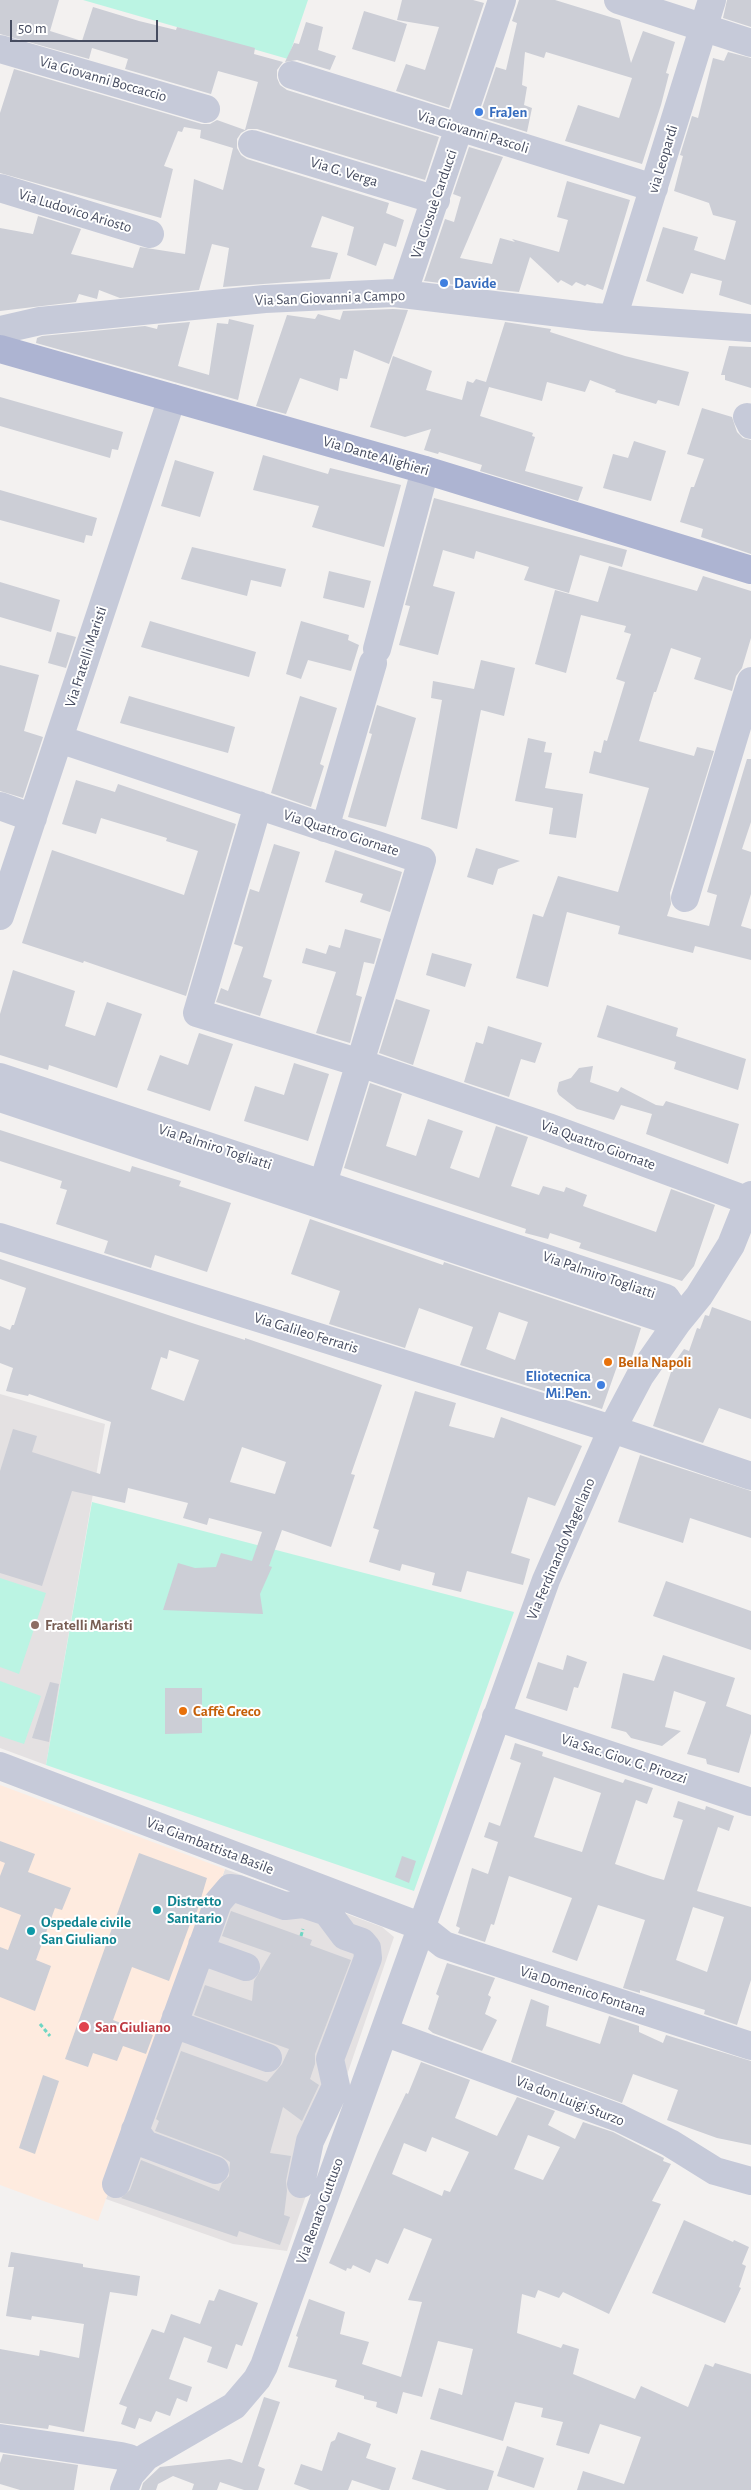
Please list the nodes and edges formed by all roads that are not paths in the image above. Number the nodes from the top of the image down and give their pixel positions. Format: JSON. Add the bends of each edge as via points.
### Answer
{"nodes":[{"id":1,"x":502,"y":0,"type":"edge"},
{"id":2,"x":618,"y":0,"type":"edge"},
{"id":3,"x":712,"y":0,"type":"edge"},
{"id":4,"x":703,"y":28,"type":"junction"},
{"id":5,"x":751,"y":44,"type":"edge"},
{"id":6,"x":1,"y":54,"type":"edge"},
{"id":7,"x":292,"y":75,"type":"dead end"},
{"id":8,"x":206,"y":109,"type":"dead end"},
{"id":9,"x":460,"y":128,"type":"junction"},
{"id":10,"x":252,"y":144,"type":"dead end"},
{"id":11,"x":0,"y":188,"type":"edge"},
{"id":12,"x":654,"y":188,"type":"junction"},
{"id":13,"x":436,"y":200,"type":"junction"},
{"id":14,"x":150,"y":234,"type":"dead end"},
{"id":15,"x":403,"y":294,"type":"junction"},
{"id":16,"x":614,"y":318,"type":"junction"},
{"id":17,"x":751,"y":328,"type":"edge"},
{"id":18,"x":0,"y":330,"type":"edge"},
{"id":19,"x":0,"y":349,"type":"edge"},
{"id":20,"x":172,"y":398,"type":"junction"},
{"id":21,"x":425,"y":470,"type":"junction"},
{"id":22,"x":751,"y":570,"type":"edge"},
{"id":23,"x":751,"y":681,"type":"edge"},
{"id":24,"x":59,"y":739,"type":"junction"},
{"id":25,"x":0,"y":806,"type":"edge"},
{"id":26,"x":258,"y":806,"type":"junction"},
{"id":27,"x":33,"y":818,"type":"junction"},
{"id":28,"x":325,"y":828,"type":"junction"},
{"id":29,"x":685,"y":898,"type":"dead end"},
{"id":30,"x":0,"y":916,"type":"edge"},
{"id":31,"x":360,"y":1063,"type":"junction"},
{"id":32,"x":0,"y":1076,"type":"edge"},
{"id":33,"x":0,"y":1098,"type":"edge"},
{"id":34,"x":320,"y":1192,"type":"junction"},
{"id":35,"x":750,"y":1198,"type":"edge"},
{"id":36,"x":0,"y":1238,"type":"edge"},
{"id":37,"x":680,"y":1319,"type":"junction"},
{"id":38,"x":612,"y":1429,"type":"junction"},
{"id":39,"x":751,"y":1476,"type":"edge"},
{"id":40,"x":496,"y":1717,"type":"junction"},
{"id":41,"x":0,"y":1766,"type":"edge"},
{"id":42,"x":751,"y":1802,"type":"edge"},
{"id":43,"x":315,"y":1897,"type":"junction"},
{"id":44,"x":420,"y":1926,"type":"junction"},
{"id":45,"x":202,"y":1945,"type":"junction"},
{"id":46,"x":246,"y":1967,"type":"dead end"},
{"id":47,"x":176,"y":2017,"type":"junction"},
{"id":48,"x":384,"y":2032,"type":"junction"},
{"id":49,"x":751,"y":2046,"type":"edge"},
{"id":50,"x":268,"y":2058,"type":"dead end"},
{"id":51,"x":135,"y":2130,"type":"junction"},
{"id":52,"x":300,"y":2138,"type":"junction"},
{"id":53,"x":341,"y":2152,"type":"junction"},
{"id":54,"x":215,"y":2170,"type":"dead end"},
{"id":55,"x":751,"y":2180,"type":"edge"},
{"id":56,"x":116,"y":2184,"type":"dead end"},
{"id":57,"x":301,"y":2184,"type":"dead end"},
{"id":58,"x":0,"y":2438,"type":"edge"},
{"id":59,"x":148,"y":2456,"type":"junction"},
{"id":60,"x":124,"y":2490,"type":"edge"}],
"edges":[{"from":1,"to":9,"type":"street","name":"Via Giosuè Carducci"},
{"from":2,"to":4,"type":"street"},
{"from":3,"to":4,"type":"street","name":"via Leopardi"},
{"from":4,"to":5,"type":"street"},
{"from":4,"to":12,"type":"street","name":"via Leopardi"},
{"from":6,"to":8,"type":"street","name":"Via Giovanni Boccaccio"},
{"from":7,"to":9,"type":"street","name":"Via Giovanni Pascoli"},
{"from":9,"to":12,"type":"street","name":"Via Giovanni Pascoli"},
{"from":9,"to":13,"type":"street","name":"Via Giosuè Carducci"},
{"from":10,"to":13,"type":"street","name":"Via G. Verga"},
{"from":11,"to":14,"type":"street","name":"Via Ludovico Ariosto"},
{"from":12,"to":16,"type":"street","name":"via Leopardi"},
{"from":13,"to":15,"type":"street","name":"Via Giosuè Carducci"},
{"from":15,"to":16,"type":"street","name":"Via San Giovanni a Campo"},
{"from":15,"to":18,"type":"street","name":"Via San Giovanni a Campo","via":[[265,299],[40,322]]},
{"from":16,"to":17,"type":"street","name":"Via San Giovanni a Campo"},
{"from":19,"to":20,"type":"main road","name":"Via Dante Alighieri"},
{"from":20,"to":21,"type":"main road","name":"Via Dante Alighieri"},
{"from":20,"to":24,"type":"street","name":"Via Fratelli Maristi"},
{"from":21,"to":22,"type":"main road","name":"Via Dante Alighieri"},
{"from":21,"to":28,"type":"street"},
{"from":23,"to":29,"type":"street"},
{"from":24,"to":26,"type":"street","name":"Via Quattro Giornate"},
{"from":24,"to":27,"type":"street","name":"Via Fratelli Maristi"},
{"from":25,"to":27,"type":"street"},
{"from":26,"to":28,"type":"street","name":"Via Quattro Giornate"},
{"from":26,"to":31,"type":"street","via":[[197,1014]]},
{"from":27,"to":30,"type":"street","name":"Via Fratelli Maristi"},
{"from":28,"to":31,"type":"street","name":"Via Quattro Giornate","via":[[422,860]]},
{"from":31,"to":34,"type":"street","name":"Via Quattro Giornate"},
{"from":31,"to":35,"type":"street","name":"Via Quattro Giornate"},
{"from":32,"to":34,"type":"street","name":"Via Palmiro Togliatti"},
{"from":33,"to":34,"type":"street","name":"Via Palmiro Togliatti"},
{"from":34,"to":37,"type":"street","name":"Via Palmiro Togliatti","via":[[658,1317]]},
{"from":35,"to":37,"type":"street","name":"Via Ferdinando Magellano","via":[[731,1245]]},
{"from":36,"to":38,"type":"street","name":"Via Galileo Ferraris"},
{"from":37,"to":38,"type":"street","name":"Via Ferdinando Magellano","via":[[640,1376]]},
{"from":38,"to":39,"type":"street","name":"Via Galileo Ferraris"},
{"from":38,"to":40,"type":"street","name":"Via Ferdinando Magellano","via":[[546,1580]]},
{"from":40,"to":42,"type":"street","name":"Via Sac. Giov. G. Pirozzi"},
{"from":40,"to":44,"type":"street","name":"Via Ferdinando Magellano"},
{"from":41,"to":43,"type":"street","name":"Via Giambattista Basile"},
{"from":43,"to":44,"type":"street","name":"Via Giambattista Basile"},
{"from":43,"to":45,"type":"street","via":[[303,1904],[285,1906],[230,1888],[218,1902]]},
{"from":43,"to":52,"type":"street","via":[[345,1936],[362,1942],[368,1948],[368,1958],[330,2059],[336,2086]]},
{"from":44,"to":48,"type":"street","name":"Via Renato Guttuso"},
{"from":44,"to":49,"type":"street","name":"Via Domenico Fontana","via":[[444,1945]]},
{"from":45,"to":46,"type":"street","via":[[210,1954]]},
{"from":45,"to":47,"type":"street"},
{"from":47,"to":50,"type":"street","via":[[182,2027]]},
{"from":47,"to":51,"type":"street"},
{"from":48,"to":53,"type":"street","name":"Via Renato Guttuso"},
{"from":48,"to":55,"type":"street","name":"Via don Luigi Sturzo","via":[[619,2118],[670,2143],[715,2171]]},
{"from":51,"to":54,"type":"street","via":[[145,2144]]},
{"from":51,"to":56,"type":"street"},
{"from":52,"to":53,"type":"street"},
{"from":52,"to":57,"type":"street"},
{"from":53,"to":59,"type":"street","name":"Via Renato Guttuso","via":[[257,2379],[234,2406]]},
{"from":58,"to":59,"type":"street","via":[[129,2458]]},
{"from":59,"to":60,"type":"street","via":[[130,2475]]}]}
